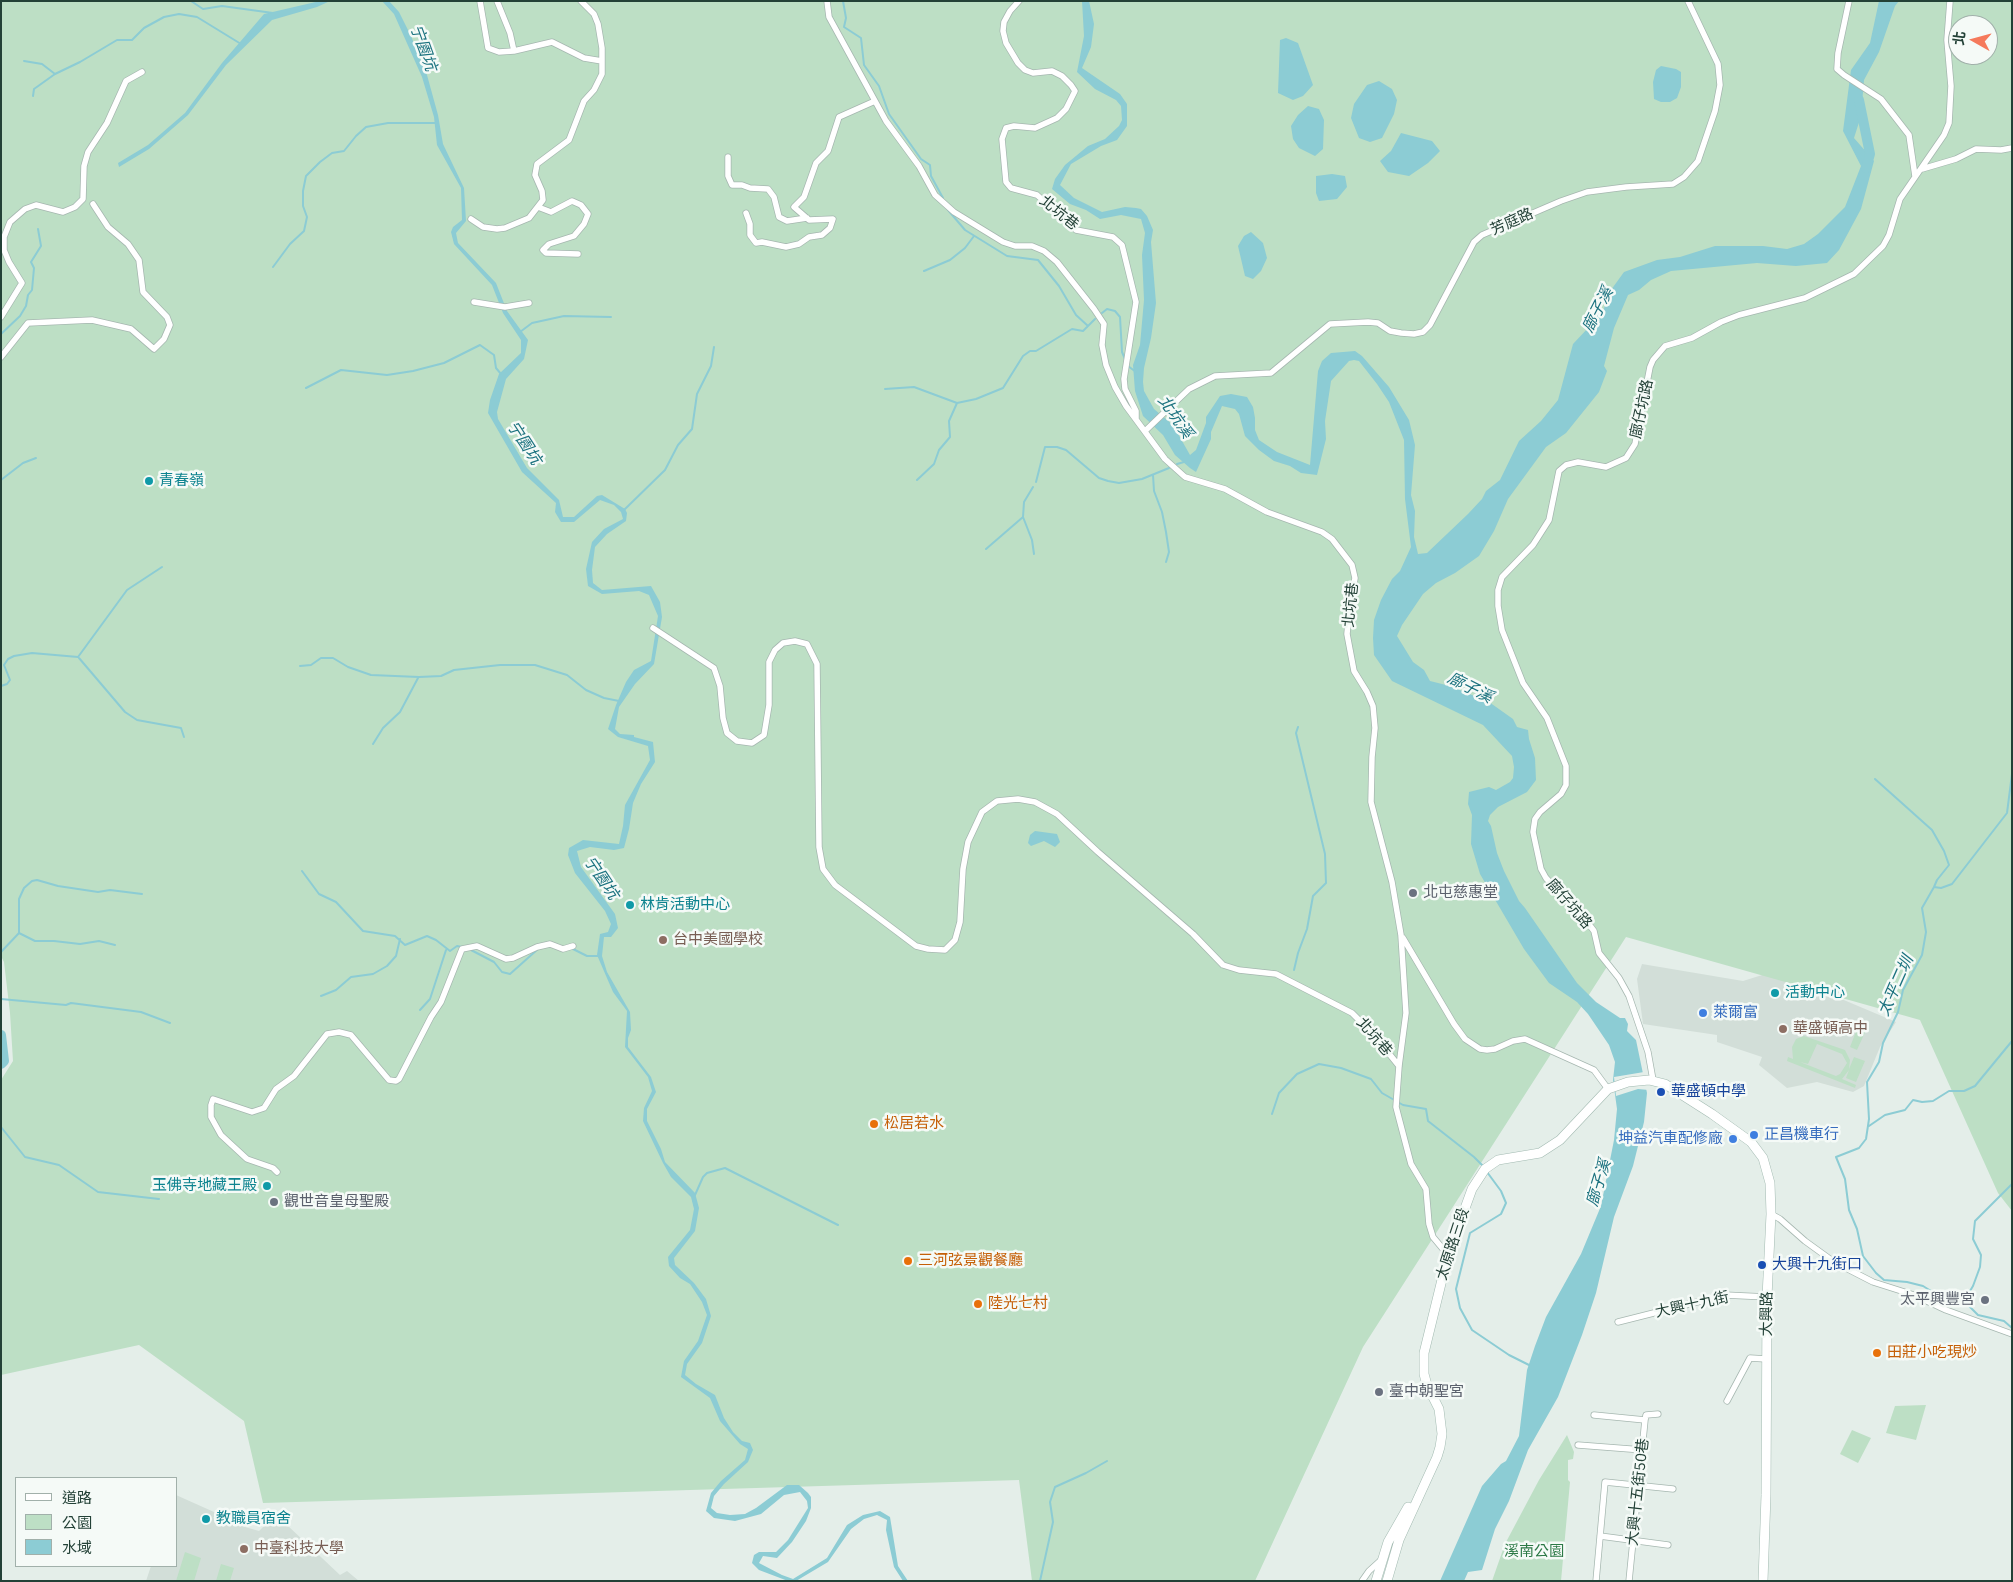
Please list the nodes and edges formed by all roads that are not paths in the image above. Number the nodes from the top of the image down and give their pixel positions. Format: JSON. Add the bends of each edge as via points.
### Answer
{"nodes":[{"id":1,"x":480,"y":1,"type":"edge"},
{"id":2,"x":497,"y":1,"type":"edge"},
{"id":3,"x":581,"y":1,"type":"edge"},
{"id":4,"x":827,"y":1,"type":"edge"},
{"id":5,"x":1019,"y":1,"type":"edge"},
{"id":6,"x":1688,"y":1,"type":"edge"},
{"id":7,"x":1849,"y":1,"type":"edge"},
{"id":8,"x":1950,"y":1,"type":"edge"},
{"id":9,"x":514,"y":50,"type":"junction"},
{"id":10,"x":602,"y":61,"type":"junction"},
{"id":11,"x":142,"y":72,"type":"dead end"},
{"id":12,"x":875,"y":101,"type":"junction"},
{"id":13,"x":2012,"y":148,"type":"edge"},
{"id":14,"x":728,"y":157,"type":"dead end"},
{"id":15,"x":1922,"y":168,"type":"junction"},
{"id":16,"x":1915,"y":176,"type":"junction"},
{"id":17,"x":93,"y":204,"type":"dead end"},
{"id":18,"x":538,"y":206,"type":"junction"},
{"id":19,"x":746,"y":213,"type":"dead end"},
{"id":20,"x":807,"y":218,"type":"junction"},
{"id":21,"x":471,"y":219,"type":"dead end"},
{"id":22,"x":578,"y":254,"type":"dead end"},
{"id":23,"x":474,"y":302,"type":"dead end"},
{"id":24,"x":529,"y":303,"type":"dead end"},
{"id":25,"x":1,"y":317,"type":"edge"},
{"id":26,"x":1,"y":357,"type":"edge"},
{"id":27,"x":1136,"y":419,"type":"junction"},
{"id":28,"x":1145,"y":431,"type":"junction"},
{"id":29,"x":653,"y":628,"type":"dead end"},
{"id":30,"x":1401,"y":935,"type":"junction"},
{"id":31,"x":573,"y":946,"type":"dead end"},
{"id":32,"x":1399,"y":1066,"type":"junction"},
{"id":33,"x":1651,"y":1080,"type":"junction"},
{"id":34,"x":1609,"y":1088,"type":"junction"},
{"id":35,"x":277,"y":1172,"type":"dead end"},
{"id":36,"x":1771,"y":1214,"type":"junction"},
{"id":37,"x":1448,"y":1255,"type":"junction"},
{"id":38,"x":1767,"y":1297,"type":"junction"},
{"id":39,"x":1618,"y":1322,"type":"dead end"},
{"id":40,"x":2012,"y":1334,"type":"edge"},
{"id":41,"x":1766,"y":1359,"type":"junction"},
{"id":42,"x":1727,"y":1401,"type":"dead end"},
{"id":43,"x":1658,"y":1414,"type":"dead end"},
{"id":44,"x":1594,"y":1415,"type":"dead end"},
{"id":45,"x":1645,"y":1420,"type":"junction"},
{"id":46,"x":1578,"y":1444,"type":"dead end"},
{"id":47,"x":1643,"y":1450,"type":"junction"},
{"id":48,"x":1429,"y":1473,"type":"junction"},
{"id":49,"x":1639,"y":1486,"type":"junction"},
{"id":50,"x":1673,"y":1488,"type":"dead end"},
{"id":51,"x":1600,"y":1536,"type":"junction"},
{"id":52,"x":1633,"y":1540,"type":"junction"},
{"id":53,"x":1668,"y":1545,"type":"dead end"},
{"id":54,"x":1380,"y":1561,"type":"junction"},
{"id":55,"x":1362,"y":1581,"type":"edge"},
{"id":56,"x":1376,"y":1581,"type":"edge"},
{"id":57,"x":1388,"y":1581,"type":"edge"},
{"id":58,"x":1596,"y":1581,"type":"edge"},
{"id":59,"x":1630,"y":1581,"type":"edge"},
{"id":60,"x":1763,"y":1581,"type":"edge"}],
"edges":[{"from":1,"to":9,"type":"street","via":[[488,48],[499,52]]},
{"from":2,"to":9,"type":"street"},
{"from":3,"to":10,"type":"street","via":[[594,14],[598,24]]},
{"from":4,"to":12,"type":"street","name":"北坑巷","via":[[829,17]]},
{"from":5,"to":27,"type":"street","name":"北坑巷","via":[[1004,22],[1003,31],[1018,63],[1034,73],[1052,71],[1062,76],[1075,91],[1057,118],[1035,128],[1006,128],[1002,140],[1006,182],[1011,188],[1037,195],[1076,230],[1113,237],[1122,245],[1136,302],[1124,379]]},
{"from":6,"to":28,"type":"street","name":"芳庭路","via":[[1718,64],[1720,85],[1698,161],[1684,178],[1673,184],[1587,192],[1482,235],[1474,242],[1424,332],[1401,334],[1378,322],[1330,324],[1271,373],[1215,376],[1189,389]]},
{"from":7,"to":16,"type":"street","via":[[1837,69],[1881,99],[1909,135]]},
{"from":8,"to":15,"type":"street","name":"廍仔坑路","via":[[1947,40],[1950,124]]},
{"from":9,"to":10,"type":"street","via":[[552,42],[584,58]]},
{"from":10,"to":18,"type":"street","via":[[599,84],[584,101],[569,140],[537,164],[535,175],[543,200]]},
{"from":11,"to":25,"type":"street","via":[[126,81],[107,123],[88,152],[82,199],[75,207],[63,212],[36,205],[25,209],[10,222],[4,236],[4,250],[22,283]]},
{"from":12,"to":20,"type":"street","via":[[839,117],[828,151],[816,163],[804,197],[794,207]]},
{"from":12,"to":27,"type":"street","name":"北坑巷","via":[[935,195],[974,225],[1004,242],[1032,246],[1057,262],[1104,324],[1102,345],[1106,365],[1115,387]]},
{"from":13,"to":15,"type":"street","via":[[1976,149],[1956,160]]},
{"from":14,"to":20,"type":"street","via":[[728,176],[732,185],[768,189],[774,197],[779,217],[786,221]]},
{"from":15,"to":16,"type":"street","name":"廍仔坑路"},
{"from":16,"to":33,"type":"street","name":"廍仔坑路","via":[[1900,199],[1883,246],[1854,274],[1805,298],[1739,315],[1692,338],[1665,346],[1650,367],[1635,444],[1626,458],[1606,467],[1578,462],[1559,471],[1549,520],[1533,545],[1502,577],[1498,590],[1502,630],[1523,683],[1547,718],[1566,766],[1563,790],[1535,819],[1533,832],[1538,860],[1546,878],[1594,931],[1599,953],[1629,996],[1648,1052]]},
{"from":17,"to":26,"type":"street","via":[[108,227],[128,244],[139,260],[143,292],[167,317],[170,326],[164,340],[154,349],[131,329],[92,320],[28,323]]},
{"from":18,"to":21,"type":"street","via":[[529,218],[497,229],[483,227]]},
{"from":18,"to":22,"type":"street","via":[[551,212],[572,201],[581,204],[588,214],[584,224],[574,236],[549,244],[543,250],[546,253]]},
{"from":19,"to":20,"type":"street","via":[[750,235],[756,243],[786,247],[822,235],[830,228],[833,219]]},
{"from":23,"to":24,"type":"street","via":[[505,307]]},
{"from":27,"to":28,"type":"street","name":"北坑巷"},
{"from":28,"to":30,"type":"street","name":"北坑巷","via":[[1165,459],[1185,477],[1225,489],[1267,512],[1322,532],[1332,538],[1352,565],[1355,578],[1347,634],[1354,671],[1374,706],[1371,802],[1392,882]]},
{"from":29,"to":32,"type":"street","name":"北坑巷","via":[[714,668],[727,733],[737,740],[752,743],[764,735],[769,705],[769,662],[775,650],[783,643],[795,640],[807,644],[817,664],[819,847],[823,869],[835,885],[916,946],[945,950],[955,940],[960,922],[968,842],[982,812],[997,801],[1018,799],[1035,802],[1049,808],[1193,934],[1223,965],[1276,974],[1352,1013]]},
{"from":30,"to":32,"type":"street","name":"北坑巷","via":[[1406,1013]]},
{"from":30,"to":34,"type":"street","name":"北坑巷","via":[[1465,1039],[1480,1048],[1495,1050],[1526,1039],[1594,1070]]},
{"from":31,"to":35,"type":"street","via":[[563,949],[550,944],[506,959],[477,946],[462,949],[441,1002],[396,1081],[389,1080],[351,1035],[339,1032],[326,1034],[294,1076],[276,1089],[264,1108],[252,1112],[213,1100],[211,1117],[221,1135],[247,1159]]},
{"from":32,"to":37,"type":"street","name":"北坑巷","via":[[1396,1107],[1404,1140],[1411,1164],[1426,1189],[1433,1237]]},
{"from":33,"to":34,"type":"main road"},
{"from":33,"to":36,"type":"main road","name":"大興路","via":[[1665,1084],[1686,1097],[1750,1142],[1763,1158],[1770,1183]]},
{"from":34,"to":37,"type":"main road","name":"太原路三段","via":[[1560,1140],[1540,1153],[1498,1160],[1484,1170],[1472,1189]]},
{"from":36,"to":38,"type":"main road","name":"大興路"},
{"from":36,"to":40,"type":"street","via":[[1834,1262],[1873,1282]]},
{"from":37,"to":48,"type":"main road","name":"太原路三段","via":[[1423,1360],[1427,1385],[1439,1409],[1442,1434],[1437,1457]]},
{"from":38,"to":39,"type":"street","name":"大興十九街","via":[[1725,1295]]},
{"from":38,"to":41,"type":"main road","name":"大興路"},
{"from":41,"to":42,"type":"street","via":[[1750,1358]]},
{"from":41,"to":60,"type":"main road","name":"大興路"},
{"from":43,"to":45,"type":"street","name":"大興十五街50巷","via":[[1646,1414]]},
{"from":44,"to":45,"type":"street"},
{"from":45,"to":47,"type":"street","name":"大興十五街50巷"},
{"from":46,"to":47,"type":"street"},
{"from":47,"to":49,"type":"street","name":"大興十五街50巷"},
{"from":48,"to":54,"type":"main road","name":"太原路三段"},
{"from":48,"to":57,"type":"main road","name":"太原路三段","via":[[1398,1540]]},
{"from":49,"to":50,"type":"street"},
{"from":49,"to":51,"type":"street","via":[[1605,1482]]},
{"from":49,"to":52,"type":"street","name":"大興十五街50巷"},
{"from":51,"to":52,"type":"street"},
{"from":51,"to":58,"type":"street"},
{"from":52,"to":53,"type":"street"},
{"from":52,"to":59,"type":"street","name":"大興十五街50巷"},
{"from":54,"to":55,"type":"street"},
{"from":54,"to":56,"type":"main road","name":"太原路三段"}]}
